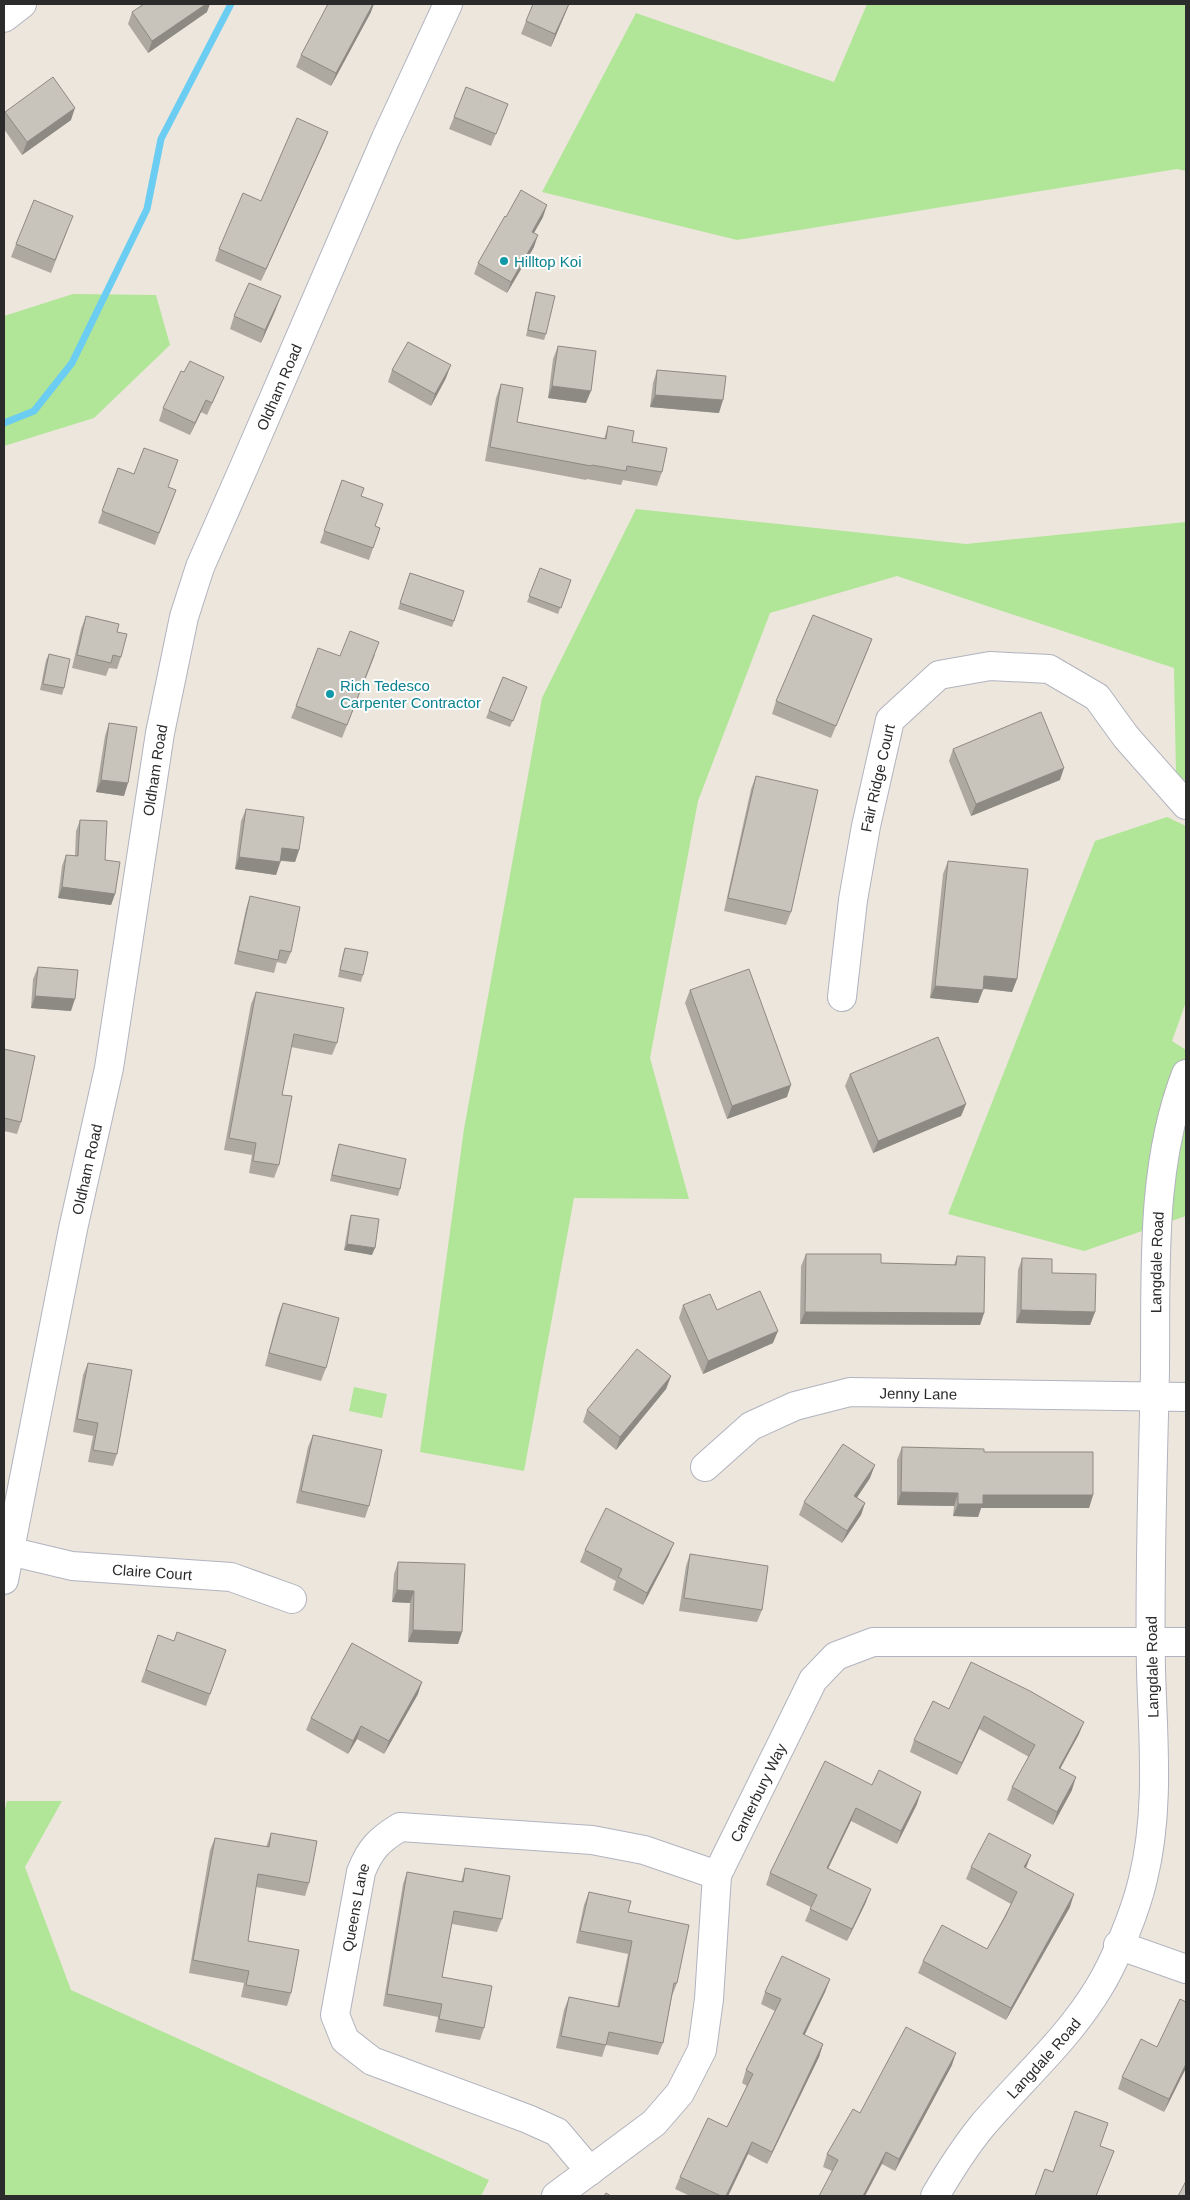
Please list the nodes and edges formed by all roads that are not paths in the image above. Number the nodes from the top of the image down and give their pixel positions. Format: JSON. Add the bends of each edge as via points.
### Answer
{"nodes":[{"id":1,"x":22,"y":4,"type":"edge"},
{"id":2,"x":448,"y":4,"type":"edge"},
{"id":3,"x":4,"y":18,"type":"edge"},
{"id":4,"x":1186,"y":804,"type":"edge"},
{"id":5,"x":842,"y":997,"type":"dead end"},
{"id":6,"x":1186,"y":1074,"type":"edge"},
{"id":7,"x":1154,"y":1396,"type":"junction"},
{"id":8,"x":1186,"y":1397,"type":"edge"},
{"id":9,"x":705,"y":1467,"type":"dead end"},
{"id":10,"x":9,"y":1551,"type":"junction"},
{"id":11,"x":4,"y":1580,"type":"edge"},
{"id":12,"x":292,"y":1599,"type":"dead end"},
{"id":13,"x":1151,"y":1642,"type":"junction"},
{"id":14,"x":1186,"y":1642,"type":"edge"},
{"id":15,"x":717,"y":1875,"type":"junction"},
{"id":16,"x":1118,"y":1945,"type":"junction"},
{"id":17,"x":1186,"y":1969,"type":"edge"},
{"id":18,"x":590,"y":2171,"type":"junction"},
{"id":19,"x":556,"y":2196,"type":"edge"},
{"id":20,"x":936,"y":2196,"type":"edge"}],
"edges":[{"from":1,"to":3,"type":"street"},
{"from":2,"to":10,"type":"street","name":"Oldham Road","via":[[386,138],[200,567],[184,617],[160,733],[109,1068],[73,1229]]},
{"from":4,"to":5,"type":"street","name":"Fair Ridge Court","via":[[1126,737],[1097,697],[1049,669],[990,666],[940,675],[890,720],[853,900]]},
{"from":6,"to":7,"type":"street","name":"Langdale Road","via":[[1167,1135],[1157,1214]]},
{"from":7,"to":8,"type":"street","name":"Jenny Lane"},
{"from":7,"to":9,"type":"street","name":"Jenny Lane","via":[[850,1392],[795,1406],[751,1426]]},
{"from":7,"to":13,"type":"street","name":"Langdale Road"},
{"from":10,"to":11,"type":"street","name":"Oldham Road"},
{"from":10,"to":12,"type":"street","name":"Claire Court","via":[[72,1566],[231,1577]]},
{"from":13,"to":14,"type":"street","name":"Canterbury Way"},
{"from":13,"to":15,"type":"street","name":"Canterbury Way","via":[[873,1642],[836,1656],[813,1680]]},
{"from":13,"to":16,"type":"street","name":"Langdale Road","via":[[1155,1800],[1152,1839],[1132,1916]]},
{"from":15,"to":18,"type":"street","name":"Canterbury Way","via":[[709,1999],[702,2050],[680,2093],[654,2124]]},
{"from":15,"to":18,"type":"street","name":"Queens Lane","via":[[644,1850],[592,1840],[400,1827],[379,1840],[367,1857],[361,1872],[335,2016],[345,2040],[372,2061],[557,2132]]},
{"from":16,"to":17,"type":"street"},
{"from":16,"to":20,"type":"street","name":"Langdale Road","via":[[1098,1989],[1068,2030],[972,2138]]},
{"from":18,"to":19,"type":"street","name":"Canterbury Way"}]}
